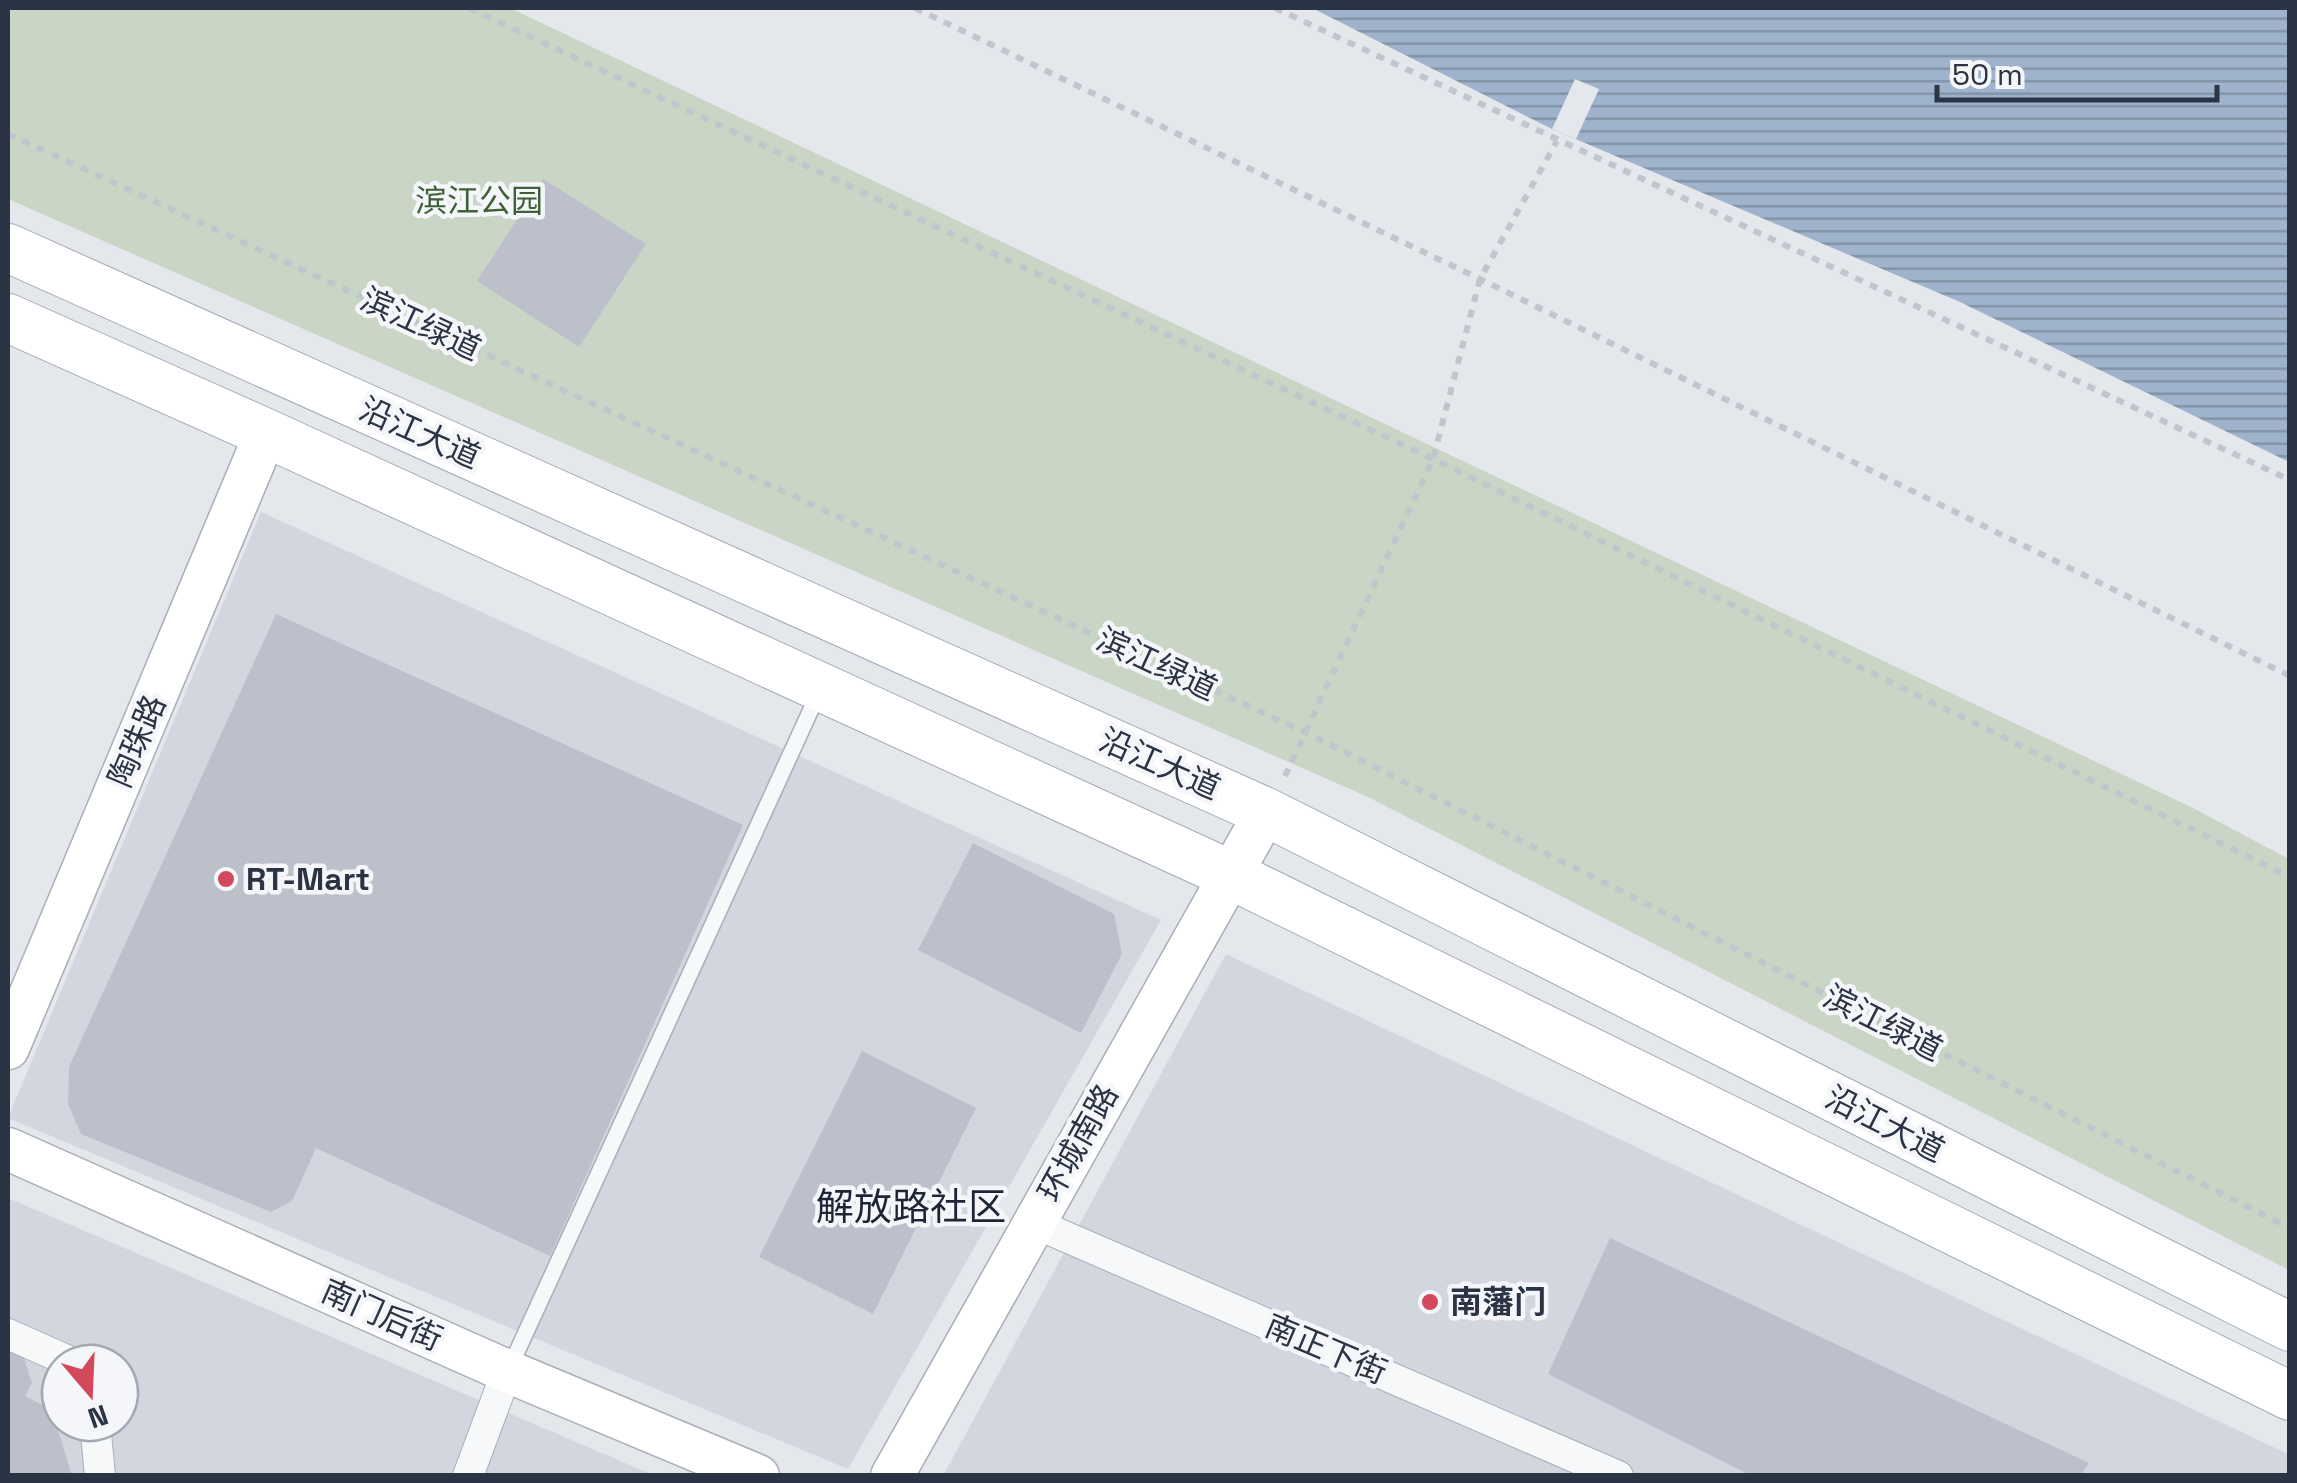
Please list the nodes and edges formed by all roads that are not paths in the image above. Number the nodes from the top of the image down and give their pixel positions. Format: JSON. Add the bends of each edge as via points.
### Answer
{"nodes":[{"id":1,"x":8,"y":248,"type":"edge"},
{"id":2,"x":8,"y":318,"type":"edge"},
{"id":3,"x":266,"y":433,"type":"junction"},
{"id":4,"x":820,"y":688,"type":"junction"},
{"id":5,"x":1266,"y":812,"type":"junction"},
{"id":6,"x":1229,"y":874,"type":"junction"},
{"id":7,"x":8,"y":1048,"type":"edge"},
{"id":8,"x":12,"y":1161,"type":"edge"},
{"id":9,"x":1034,"y":1223,"type":"junction"},
{"id":10,"x":2290,"y":1327,"type":"edge"},
{"id":11,"x":8,"y":1334,"type":"edge"},
{"id":12,"x":40,"y":1348,"type":"edge"},
{"id":13,"x":508,"y":1372,"type":"junction"},
{"id":14,"x":2290,"y":1396,"type":"edge"},
{"id":15,"x":97,"y":1443,"type":"edge"},
{"id":16,"x":100,"y":1476,"type":"edge"},
{"id":17,"x":468,"y":1476,"type":"edge"},
{"id":18,"x":758,"y":1476,"type":"edge"},
{"id":19,"x":892,"y":1476,"type":"edge"},
{"id":20,"x":1618,"y":1476,"type":"edge"}],
"edges":[{"from":1,"to":5,"type":"main road","name":"沿江大道"},
{"from":2,"to":3,"type":"main road","name":"沿江大道"},
{"from":3,"to":4,"type":"main road","name":"沿江大道"},
{"from":3,"to":7,"type":"street","name":"陶珠路"},
{"from":4,"to":6,"type":"main road","name":"沿江大道"},
{"from":4,"to":13,"type":"lane"},
{"from":5,"to":6,"type":"street","name":"环城南路"},
{"from":5,"to":10,"type":"main road","name":"沿江大道"},
{"from":6,"to":9,"type":"street","name":"环城南路"},
{"from":6,"to":14,"type":"main road","name":"沿江大道"},
{"from":8,"to":13,"type":"street","name":"南门后街"},
{"from":9,"to":19,"type":"street","name":"环城南路"},
{"from":9,"to":20,"type":"street","name":"南正下街"},
{"from":11,"to":12,"type":"street"},
{"from":13,"to":17,"type":"street"},
{"from":13,"to":18,"type":"street","name":"南门后街"},
{"from":15,"to":16,"type":"street"}]}
